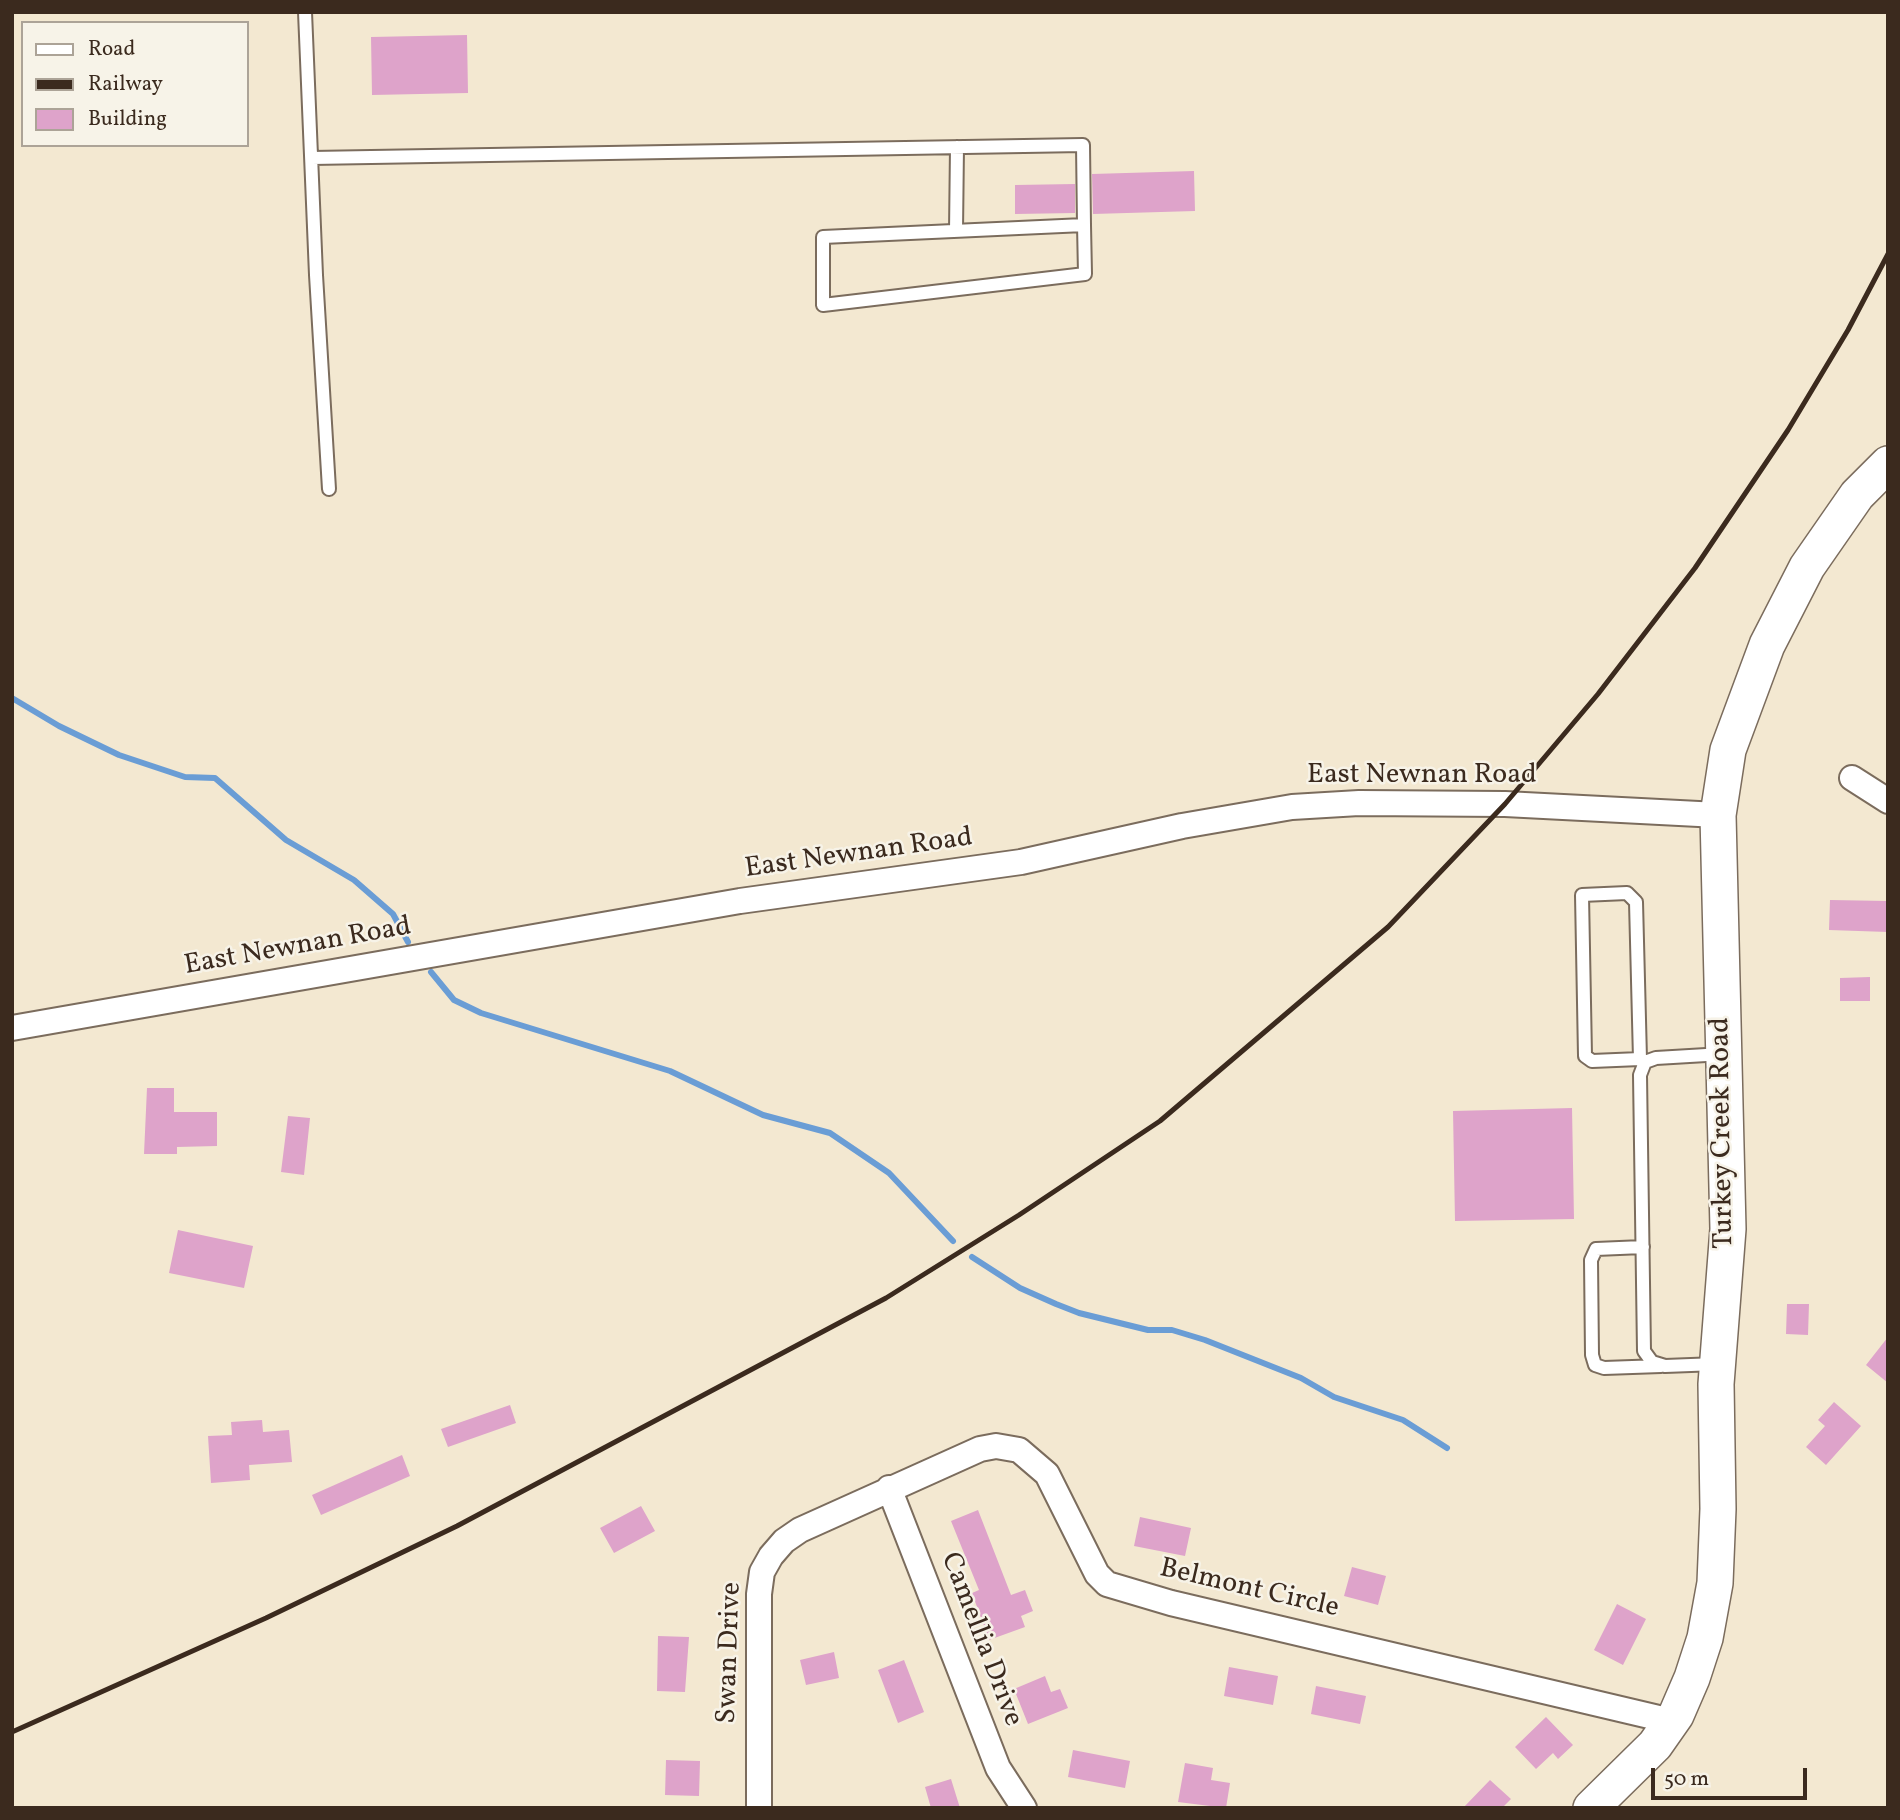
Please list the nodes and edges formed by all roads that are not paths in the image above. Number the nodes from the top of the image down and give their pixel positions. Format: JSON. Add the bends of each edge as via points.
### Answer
{"nodes":[{"id":1,"x":305,"y":12,"type":"edge"},
{"id":2,"x":957,"y":147,"type":"junction"},
{"id":3,"x":312,"y":158,"type":"junction"},
{"id":4,"x":1084,"y":225,"type":"junction"},
{"id":5,"x":956,"y":231,"type":"junction"},
{"id":6,"x":1888,"y":464,"type":"edge"},
{"id":7,"x":329,"y":489,"type":"dead end"},
{"id":8,"x":1852,"y":778,"type":"dead end"},
{"id":9,"x":1888,"y":801,"type":"edge"},
{"id":10,"x":1718,"y":815,"type":"junction"},
{"id":11,"x":12,"y":1028,"type":"edge"},
{"id":12,"x":1724,"y":1054,"type":"junction"},
{"id":13,"x":1643,"y":1061,"type":"junction"},
{"id":14,"x":1643,"y":1247,"type":"junction"},
{"id":15,"x":1718,"y":1364,"type":"junction"},
{"id":16,"x":1665,"y":1366,"type":"junction"},
{"id":17,"x":889,"y":1488,"type":"junction"},
{"id":18,"x":1671,"y":1721,"type":"junction"},
{"id":19,"x":759,"y":1808,"type":"edge"},
{"id":20,"x":1024,"y":1808,"type":"edge"},
{"id":21,"x":1591,"y":1808,"type":"edge"}],
"edges":[{"from":1,"to":3,"type":"lane"},
{"from":2,"to":3,"type":"lane"},
{"from":2,"to":4,"type":"lane","via":[[1083,145]]},
{"from":2,"to":5,"type":"lane"},
{"from":3,"to":7,"type":"lane"},
{"from":4,"to":5,"type":"lane"},
{"from":4,"to":5,"type":"lane","via":[[1085,274],[823,305],[822,237]]},
{"from":6,"to":10,"type":"street","name":"Turkey Creek Road","via":[[1857,495],[1821,544],[1767,645],[1728,750]]},
{"from":8,"to":9,"type":"street"},
{"from":10,"to":11,"type":"street","name":"East Newnan Road","via":[[1505,804],[1292,807],[1021,862],[740,901]]},
{"from":10,"to":12,"type":"street","name":"Turkey Creek Road"},
{"from":12,"to":13,"type":"lane"},
{"from":12,"to":15,"type":"street","name":"Turkey Creek Road","via":[[1728,1229]]},
{"from":13,"to":13,"type":"lane","via":[[1636,902],[1627,893],[1581,895],[1585,1056],[1591,1061]]},
{"from":13,"to":14,"type":"lane"},
{"from":14,"to":16,"type":"lane","via":[[1644,1351],[1652,1362]]},
{"from":14,"to":16,"type":"lane","via":[[1596,1249],[1591,1260],[1592,1355],[1595,1365],[1604,1368]]},
{"from":15,"to":16,"type":"lane"},
{"from":15,"to":18,"type":"street","name":"Turkey Creek Road","via":[[1715,1583],[1692,1678]]},
{"from":17,"to":18,"type":"street","name":"Belmont Circle","via":[[980,1449],[1019,1450],[1047,1474],[1097,1574],[1107,1584]]},
{"from":17,"to":19,"type":"street","name":"Swan Drive","via":[[800,1530],[784,1541],[762,1572]]},
{"from":17,"to":20,"type":"street","name":"Camellia Drive","via":[[998,1768]]},
{"from":18,"to":21,"type":"street","name":"Turkey Creek Road","via":[[1655,1745]]}]}
